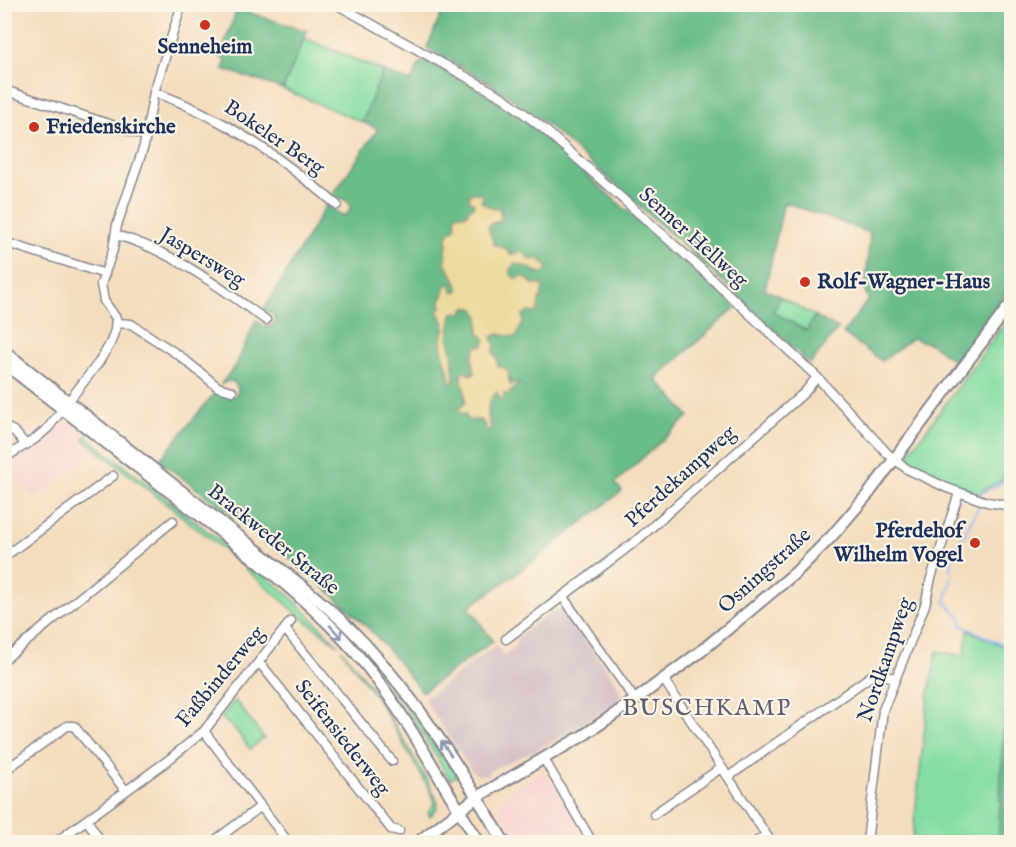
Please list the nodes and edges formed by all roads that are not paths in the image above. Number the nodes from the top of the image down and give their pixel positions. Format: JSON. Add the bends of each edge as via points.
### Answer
{"nodes":[{"id":1,"x":182,"y":4,"type":"edge"},
{"id":2,"x":336,"y":4,"type":"edge"},
{"id":3,"x":4,"y":90,"type":"edge"},
{"id":4,"x":154,"y":92,"type":"junction"},
{"id":5,"x":146,"y":136,"type":"junction"},
{"id":6,"x":338,"y":206,"type":"dead end"},
{"id":7,"x":116,"y":235,"type":"junction"},
{"id":8,"x":4,"y":242,"type":"edge"},
{"id":9,"x":105,"y":274,"type":"junction"},
{"id":10,"x":1011,"y":302,"type":"edge"},
{"id":11,"x":266,"y":320,"type":"dead end"},
{"id":12,"x":116,"y":323,"type":"junction"},
{"id":13,"x":4,"y":351,"type":"edge"},
{"id":14,"x":4,"y":363,"type":"edge"},
{"id":15,"x":818,"y":377,"type":"junction"},
{"id":16,"x":232,"y":391,"type":"dead end"},
{"id":17,"x":66,"y":405,"type":"junction"},
{"id":18,"x":4,"y":426,"type":"edge"},
{"id":19,"x":26,"y":445,"type":"junction"},
{"id":20,"x":4,"y":458,"type":"edge"},
{"id":21,"x":895,"y":459,"type":"junction"},
{"id":22,"x":113,"y":476,"type":"dead end"},
{"id":23,"x":959,"y":493,"type":"junction"},
{"id":24,"x":1011,"y":506,"type":"edge"},
{"id":25,"x":173,"y":521,"type":"dead end"},
{"id":26,"x":4,"y":557,"type":"edge"},
{"id":27,"x":563,"y":597,"type":"junction"},
{"id":28,"x":506,"y":639,"type":"dead end"},
{"id":29,"x":4,"y":660,"type":"edge"},
{"id":30,"x":258,"y":663,"type":"junction"},
{"id":31,"x":895,"y":678,"type":"junction"},
{"id":32,"x":664,"y":680,"type":"junction"},
{"id":33,"x":635,"y":700,"type":"junction"},
{"id":34,"x":204,"y":731,"type":"junction"},
{"id":35,"x":544,"y":759,"type":"junction"},
{"id":36,"x":392,"y":761,"type":"dead end"},
{"id":37,"x":721,"y":768,"type":"junction"},
{"id":38,"x":4,"y":771,"type":"edge"},
{"id":39,"x":728,"y":777,"type":"junction"},
{"id":40,"x":126,"y":791,"type":"junction"},
{"id":41,"x":477,"y":797,"type":"junction"},
{"id":42,"x":260,"y":807,"type":"junction"},
{"id":43,"x":460,"y":810,"type":"junction"},
{"id":44,"x":654,"y":814,"type":"dead end"},
{"id":45,"x":87,"y":820,"type":"junction"},
{"id":46,"x":399,"y":831,"type":"dead end"},
{"id":47,"x":769,"y":839,"type":"edge"},
{"id":48,"x":56,"y":843,"type":"edge"},
{"id":49,"x":101,"y":843,"type":"edge"},
{"id":50,"x":213,"y":843,"type":"edge"},
{"id":51,"x":288,"y":843,"type":"edge"},
{"id":52,"x":418,"y":843,"type":"edge"},
{"id":53,"x":479,"y":843,"type":"edge"},
{"id":54,"x":504,"y":843,"type":"edge"},
{"id":55,"x":592,"y":843,"type":"edge"},
{"id":56,"x":756,"y":843,"type":"edge"},
{"id":57,"x":867,"y":843,"type":"edge"}],
"edges":[{"from":1,"to":4,"type":"street"},
{"from":2,"to":15,"type":"street","name":"Senner Hellweg","via":[[504,98],[544,129]]},
{"from":3,"to":5,"type":"street"},
{"from":4,"to":5,"type":"street"},
{"from":4,"to":6,"type":"street","name":"Bokeler Berg","via":[[251,138]]},
{"from":5,"to":7,"type":"street"},
{"from":7,"to":9,"type":"street"},
{"from":7,"to":11,"type":"street","name":"Jaspersweg","via":[[174,259]]},
{"from":8,"to":9,"type":"street"},
{"from":9,"to":12,"type":"street","via":[[102,297]]},
{"from":10,"to":21,"type":"main road","name":"Osningstraße"},
{"from":12,"to":16,"type":"street","via":[[130,324],[180,356],[218,387]]},
{"from":12,"to":17,"type":"street","via":[[107,350]]},
{"from":13,"to":17,"type":"main road","name":"Brackweder Straße"},
{"from":14,"to":17,"type":"main road","name":"Brackweder Straße"},
{"from":15,"to":21,"type":"street","name":"Senner Hellweg"},
{"from":15,"to":27,"type":"street","name":"Pferdekampweg","via":[[653,527]]},
{"from":17,"to":19,"type":"street","via":[[43,433]]},
{"from":41,"to":17,"type":"main road","name":"Brackweder Straße","one_way":true,"via":[[414,703],[361,640],[307,590]]},
{"from":17,"to":43,"type":"main road","name":"Brackweder Straße","one_way":true,"via":[[319,613],[386,690]]},
{"from":18,"to":19,"type":"street"},
{"from":19,"to":20,"type":"street"},
{"from":21,"to":23,"type":"street","name":"Senner Hellweg","via":[[922,478]]},
{"from":21,"to":32,"type":"main road","name":"Osningstraße","via":[[850,516],[795,573]]},
{"from":22,"to":26,"type":"street"},
{"from":23,"to":24,"type":"street","name":"Senner Hellweg"},
{"from":23,"to":31,"type":"street","name":"Nordkampweg","via":[[925,605]]},
{"from":25,"to":29,"type":"street"},
{"from":27,"to":28,"type":"street","name":"Pferdekampweg"},
{"from":27,"to":33,"type":"street"},
{"from":30,"to":34,"type":"street","name":"Faßbinderweg"},
{"from":30,"to":36,"type":"street","name":"Faßbinderweg","via":[[288,625]]},
{"from":30,"to":46,"type":"street","name":"Seifensiederweg","via":[[391,829]]},
{"from":31,"to":39,"type":"street","via":[[871,676]]},
{"from":31,"to":57,"type":"street","name":"Nordkampweg","via":[[881,720]]},
{"from":32,"to":33,"type":"main road","name":"Osningstraße"},
{"from":32,"to":37,"type":"street"},
{"from":33,"to":35,"type":"main road","name":"Osningstraße"},
{"from":34,"to":40,"type":"street","name":"Faßbinderweg"},
{"from":34,"to":42,"type":"street"},
{"from":35,"to":41,"type":"main road","name":"Osningstraße"},
{"from":35,"to":55,"type":"street"},
{"from":37,"to":39,"type":"street"},
{"from":37,"to":44,"type":"street"},
{"from":38,"to":40,"type":"street","via":[[70,725],[79,729]]},
{"from":39,"to":47,"type":"street"},
{"from":40,"to":45,"type":"street","name":"Faßbinderweg"},
{"from":41,"to":43,"type":"main road","name":"Osningstraße"},
{"from":41,"to":54,"type":"main road","name":"Brackweder Straße"},
{"from":42,"to":50,"type":"street"},
{"from":42,"to":51,"type":"street"},
{"from":43,"to":52,"type":"main road","name":"Osningstraße"},
{"from":43,"to":53,"type":"main road","name":"Brackweder Straße"},
{"from":45,"to":48,"type":"street","name":"Faßbinderweg"},
{"from":45,"to":49,"type":"street"},
{"from":47,"to":56,"type":"street"}]}
